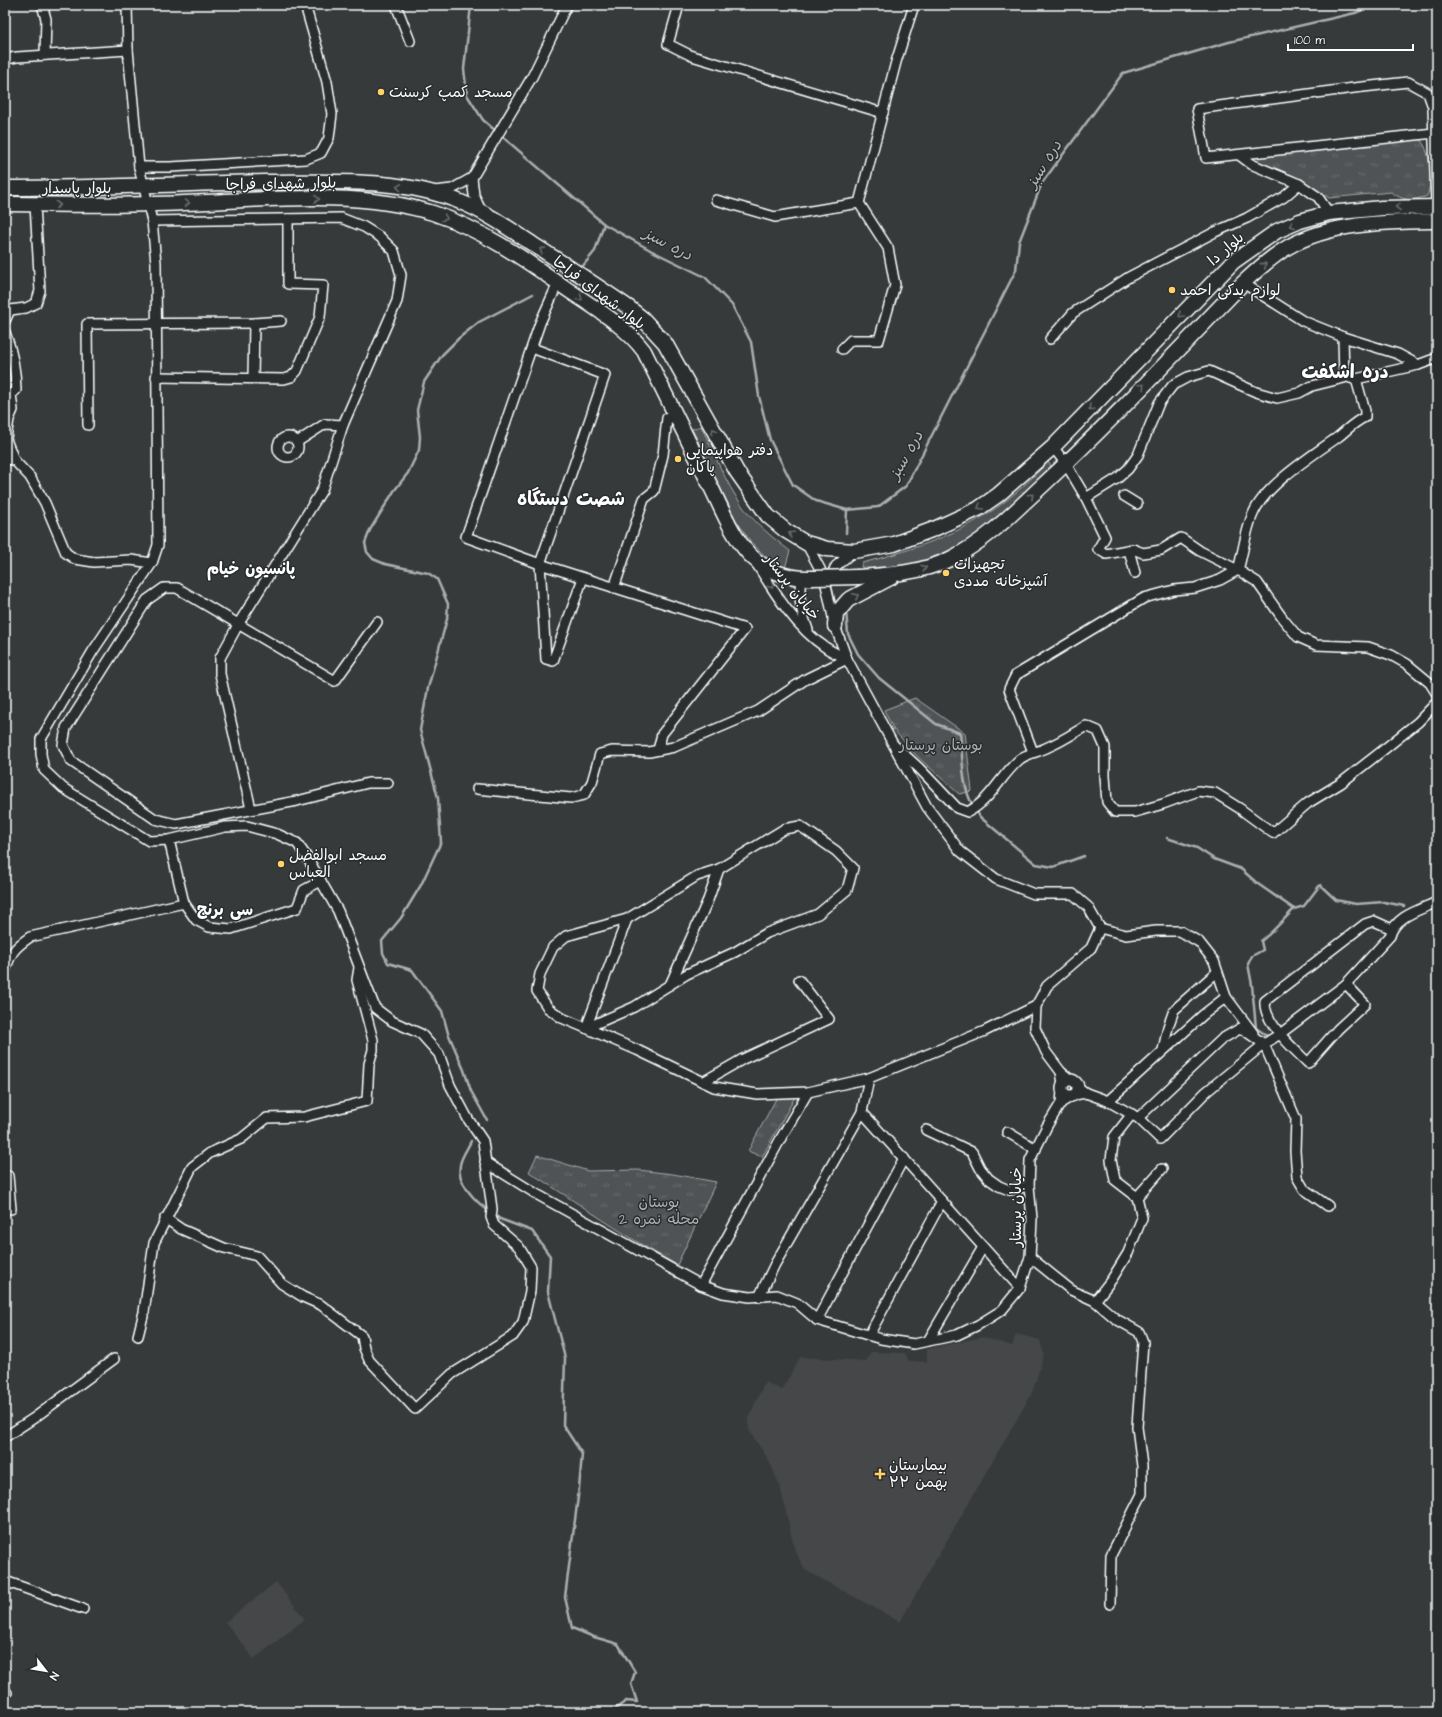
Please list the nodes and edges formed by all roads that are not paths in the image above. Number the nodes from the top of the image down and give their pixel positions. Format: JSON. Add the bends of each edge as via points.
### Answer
{"nodes":[{"id":1,"x":42,"y":5,"type":"edge"},
{"id":2,"x":127,"y":5,"type":"edge"},
{"id":3,"x":305,"y":5,"type":"edge"},
{"id":4,"x":396,"y":5,"type":"edge"},
{"id":5,"x":567,"y":5,"type":"edge"},
{"id":6,"x":679,"y":5,"type":"edge"},
{"id":7,"x":914,"y":5,"type":"edge"},
{"id":8,"x":410,"y":42,"type":"dead end"},
{"id":9,"x":128,"y":50,"type":"junction"},
{"id":10,"x":45,"y":55,"type":"junction"},
{"id":11,"x":5,"y":59,"type":"edge"},
{"id":12,"x":883,"y":113,"type":"junction"},
{"id":13,"x":1434,"y":133,"type":"junction"},
{"id":14,"x":1239,"y":155,"type":"junction"},
{"id":15,"x":140,"y":167,"type":"junction"},
{"id":16,"x":472,"y":178,"type":"junction"},
{"id":17,"x":1299,"y":184,"type":"junction"},
{"id":18,"x":143,"y":186,"type":"junction"},
{"id":19,"x":5,"y":188,"type":"edge"},
{"id":20,"x":427,"y":191,"type":"junction"},
{"id":21,"x":716,"y":200,"type":"dead end"},
{"id":22,"x":5,"y":204,"type":"edge"},
{"id":23,"x":148,"y":204,"type":"junction"},
{"id":24,"x":859,"y":204,"type":"junction"},
{"id":25,"x":35,"y":205,"type":"junction"},
{"id":26,"x":1436,"y":207,"type":"edge"},
{"id":27,"x":482,"y":213,"type":"junction"},
{"id":28,"x":1329,"y":213,"type":"junction"},
{"id":29,"x":288,"y":219,"type":"junction"},
{"id":30,"x":1437,"y":221,"type":"edge"},
{"id":31,"x":152,"y":222,"type":"junction"},
{"id":32,"x":558,"y":283,"type":"junction"},
{"id":33,"x":1243,"y":283,"type":"junction"},
{"id":34,"x":5,"y":320,"type":"edge"},
{"id":35,"x":281,"y":321,"type":"dead end"},
{"id":36,"x":156,"y":323,"type":"junction"},
{"id":37,"x":254,"y":323,"type":"junction"},
{"id":38,"x":5,"y":332,"type":"edge"},
{"id":39,"x":1343,"y":337,"type":"junction"},
{"id":40,"x":1050,"y":339,"type":"dead end"},
{"id":41,"x":532,"y":348,"type":"junction"},
{"id":42,"x":842,"y":349,"type":"dead end"},
{"id":43,"x":1437,"y":358,"type":"edge"},
{"id":44,"x":1418,"y":365,"type":"junction"},
{"id":45,"x":156,"y":377,"type":"junction"},
{"id":46,"x":253,"y":378,"type":"junction"},
{"id":47,"x":1344,"y":378,"type":"junction"},
{"id":48,"x":1356,"y":379,"type":"junction"},
{"id":49,"x":674,"y":412,"type":"junction"},
{"id":50,"x":88,"y":425,"type":"dead end"},
{"id":51,"x":343,"y":425,"type":"junction"},
{"id":52,"x":6,"y":438,"type":"edge"},
{"id":53,"x":297,"y":442,"type":"dead end"},
{"id":54,"x":1053,"y":447,"type":"junction"},
{"id":55,"x":9,"y":460,"type":"edge"},
{"id":56,"x":1066,"y":464,"type":"junction"},
{"id":57,"x":1124,"y":496,"type":"dead end"},
{"id":58,"x":1086,"y":498,"type":"junction"},
{"id":59,"x":1137,"y":504,"type":"dead end"},
{"id":60,"x":806,"y":543,"type":"junction"},
{"id":61,"x":1129,"y":550,"type":"junction"},
{"id":62,"x":854,"y":551,"type":"junction"},
{"id":63,"x":749,"y":554,"type":"junction"},
{"id":64,"x":152,"y":563,"type":"junction"},
{"id":65,"x":540,"y":564,"type":"junction"},
{"id":66,"x":1238,"y":570,"type":"junction"},
{"id":67,"x":1135,"y":573,"type":"dead end"},
{"id":68,"x":899,"y":574,"type":"junction"},
{"id":69,"x":583,"y":578,"type":"junction"},
{"id":70,"x":816,"y":580,"type":"junction"},
{"id":71,"x":614,"y":588,"type":"junction"},
{"id":72,"x":377,"y":622,"type":"dead end"},
{"id":73,"x":239,"y":623,"type":"junction"},
{"id":74,"x":835,"y":626,"type":"junction"},
{"id":75,"x":809,"y":633,"type":"junction"},
{"id":76,"x":847,"y":659,"type":"junction"},
{"id":77,"x":1437,"y":694,"type":"edge"},
{"id":78,"x":1437,"y":702,"type":"edge"},
{"id":79,"x":895,"y":746,"type":"junction"},
{"id":80,"x":658,"y":750,"type":"junction"},
{"id":81,"x":1033,"y":752,"type":"junction"},
{"id":82,"x":388,"y":783,"type":"dead end"},
{"id":83,"x":477,"y":789,"type":"dead end"},
{"id":84,"x":251,"y":809,"type":"junction"},
{"id":85,"x":169,"y":840,"type":"junction"},
{"id":86,"x":719,"y":869,"type":"junction"},
{"id":87,"x":321,"y":881,"type":"junction"},
{"id":88,"x":1437,"y":902,"type":"edge"},
{"id":89,"x":184,"y":903,"type":"junction"},
{"id":90,"x":627,"y":919,"type":"junction"},
{"id":91,"x":1100,"y":928,"type":"junction"},
{"id":92,"x":1392,"y":929,"type":"junction"},
{"id":93,"x":359,"y":967,"type":"junction"},
{"id":94,"x":5,"y":971,"type":"edge"},
{"id":95,"x":1216,"y":972,"type":"junction"},
{"id":96,"x":799,"y":980,"type":"dead end"},
{"id":97,"x":1346,"y":984,"type":"junction"},
{"id":98,"x":670,"y":985,"type":"junction"},
{"id":99,"x":1226,"y":997,"type":"junction"},
{"id":100,"x":1036,"y":1006,"type":"junction"},
{"id":101,"x":586,"y":1028,"type":"junction"},
{"id":102,"x":1280,"y":1034,"type":"junction"},
{"id":103,"x":1262,"y":1042,"type":"junction"},
{"id":104,"x":1163,"y":1050,"type":"junction"},
{"id":105,"x":869,"y":1078,"type":"junction"},
{"id":106,"x":703,"y":1082,"type":"junction"},
{"id":107,"x":1071,"y":1086,"type":"junction"},
{"id":108,"x":808,"y":1092,"type":"junction"},
{"id":109,"x":1108,"y":1101,"type":"junction"},
{"id":110,"x":862,"y":1112,"type":"junction"},
{"id":111,"x":1135,"y":1116,"type":"junction"},
{"id":112,"x":926,"y":1130,"type":"dead end"},
{"id":113,"x":1007,"y":1132,"type":"dead end"},
{"id":114,"x":1036,"y":1149,"type":"junction"},
{"id":115,"x":904,"y":1158,"type":"junction"},
{"id":116,"x":485,"y":1162,"type":"junction"},
{"id":117,"x":1162,"y":1169,"type":"dead end"},
{"id":118,"x":5,"y":1176,"type":"edge"},
{"id":119,"x":1029,"y":1186,"type":"junction"},
{"id":120,"x":1136,"y":1197,"type":"junction"},
{"id":121,"x":942,"y":1201,"type":"junction"},
{"id":122,"x":1328,"y":1206,"type":"dead end"},
{"id":123,"x":11,"y":1209,"type":"dead end"},
{"id":124,"x":166,"y":1218,"type":"junction"},
{"id":125,"x":983,"y":1247,"type":"junction"},
{"id":126,"x":1030,"y":1256,"type":"junction"},
{"id":127,"x":701,"y":1285,"type":"junction"},
{"id":128,"x":1020,"y":1288,"type":"junction"},
{"id":129,"x":759,"y":1297,"type":"junction"},
{"id":130,"x":1095,"y":1301,"type":"junction"},
{"id":131,"x":817,"y":1320,"type":"junction"},
{"id":132,"x":869,"y":1335,"type":"junction"},
{"id":133,"x":138,"y":1336,"type":"dead end"},
{"id":134,"x":928,"y":1341,"type":"junction"},
{"id":135,"x":114,"y":1359,"type":"dead end"},
{"id":136,"x":5,"y":1437,"type":"edge"},
{"id":137,"x":5,"y":1581,"type":"edge"},
{"id":138,"x":1110,"y":1604,"type":"dead end"},
{"id":139,"x":84,"y":1609,"type":"dead end"}],
"edges":[{"from":1,"to":10,"type":"street","via":[[46,20]]},
{"from":2,"to":9,"type":"street"},
{"from":3,"to":15,"type":"street","via":[[328,82],[332,114],[329,138],[321,153],[306,160]]},
{"from":4,"to":8,"type":"street"},
{"from":5,"to":16,"type":"street","via":[[532,77]]},
{"from":6,"to":12,"type":"street","via":[[668,44],[692,56]]},
{"from":7,"to":12,"type":"street"},
{"from":9,"to":10,"type":"street"},
{"from":9,"to":15,"type":"street"},
{"from":10,"to":11,"type":"street"},
{"from":12,"to":24,"type":"street"},
{"from":13,"to":14,"type":"street"},
{"from":13,"to":14,"type":"street","via":[[1433,107],[1428,93],[1408,82],[1197,109],[1206,158]]},
{"from":13,"to":26,"type":"street"},
{"from":14,"to":17,"type":"street","via":[[1251,164]]},
{"from":15,"to":18,"type":"street"},
{"from":16,"to":20,"type":"street","via":[[452,189]]},
{"from":16,"to":27,"type":"street","via":[[474,195]]},
{"from":17,"to":28,"type":"street","via":[[1318,197]]},
{"from":17,"to":40,"type":"street","via":[[1284,197],[1247,218],[1129,277],[1073,313]]},
{"from":18,"to":19,"type":"main road","name":"بلوار پاسدار"},
{"from":20,"to":18,"type":"main road","name":"بلوار شهدای فراجا","one_way":true,"via":[[339,182]]},
{"from":18,"to":23,"type":"street"},
{"from":20,"to":27,"type":"main road","name":"بلوار شهدای فراجا","via":[[463,203]]},
{"from":21,"to":24,"type":"street","via":[[775,217]]},
{"from":22,"to":25,"type":"main road","name":"بلوار پاسدار"},
{"from":25,"to":23,"type":"main road","name":"بلوار پاسدار","one_way":true},
{"from":23,"to":31,"type":"street"},
{"from":23,"to":32,"type":"main road","name":"بلوار شهدای فراجا","one_way":true,"via":[[289,198],[367,200],[399,205],[433,213],[476,230],[519,255]]},
{"from":24,"to":42,"type":"street","via":[[888,248],[895,285],[880,340],[852,340]]},
{"from":25,"to":34,"type":"street","via":[[40,291],[36,303],[26,308],[10,310]]},
{"from":26,"to":28,"type":"main road","name":"بلوار دا","one_way":true,"via":[[1382,208]]},
{"from":60,"to":27,"type":"main road","name":"بلوار شهدای فراجا","one_way":true,"via":[[768,516],[752,495],[665,342],[628,307]]},
{"from":28,"to":54,"type":"main road","name":"بلوار دا","one_way":true,"via":[[1277,231],[1233,262]]},
{"from":29,"to":31,"type":"street"},
{"from":29,"to":46,"type":"street","via":[[288,284],[323,285],[320,317],[307,351],[291,377]]},
{"from":29,"to":51,"type":"street","via":[[341,218],[364,227],[394,251],[401,275],[397,301]]},
{"from":33,"to":30,"type":"main road","one_way":true,"via":[[1266,262],[1312,236],[1335,229]]},
{"from":31,"to":36,"type":"street","via":[[156,263]]},
{"from":32,"to":41,"type":"street"},
{"from":32,"to":49,"type":"main road","name":"بلوار شهدای فراجا","one_way":true,"via":[[637,341]]},
{"from":33,"to":39,"type":"street","via":[[1303,321]]},
{"from":56,"to":33,"type":"main road","one_way":true},
{"from":35,"to":37,"type":"street"},
{"from":36,"to":37,"type":"street"},
{"from":36,"to":45,"type":"street"},
{"from":36,"to":50,"type":"street","via":[[87,324]]},
{"from":37,"to":46,"type":"street"},
{"from":38,"to":52,"type":"street","via":[[16,374],[16,390],[12,394],[13,410]]},
{"from":39,"to":44,"type":"street","via":[[1398,354]]},
{"from":39,"to":47,"type":"street"},
{"from":41,"to":65,"type":"street","via":[[604,375]]},
{"from":41,"to":65,"type":"street","via":[[466,537]]},
{"from":43,"to":44,"type":"street"},
{"from":44,"to":48,"type":"street"},
{"from":45,"to":46,"type":"street"},
{"from":45,"to":64,"type":"street","via":[[158,545]]},
{"from":47,"to":48,"type":"street"},
{"from":47,"to":58,"type":"street","via":[[1278,398],[1256,392],[1209,371],[1188,377],[1173,385],[1160,403],[1138,455],[1128,469]]},
{"from":48,"to":66,"type":"street","via":[[1365,417],[1311,455],[1260,501],[1252,514]]},
{"from":49,"to":63,"type":"main road","name":"بلوار شهدای فراجا","via":[[730,526]]},
{"from":49,"to":71,"type":"street","via":[[668,418],[663,455],[654,491],[644,499]]},
{"from":51,"to":53,"type":"street","via":[[325,424]]},
{"from":51,"to":73,"type":"street","via":[[322,490]]},
{"from":52,"to":55,"type":"street"},
{"from":54,"to":56,"type":"street"},
{"from":54,"to":62,"type":"main road","name":"بلوار شهدای فراجا","one_way":true,"via":[[1004,491],[978,509],[894,544]]},
{"from":55,"to":64,"type":"street","via":[[30,477],[45,503],[66,554],[75,559],[94,562],[131,560]]},
{"from":56,"to":58,"type":"street"},
{"from":68,"to":56,"type":"main road","name":"بلوار شهدای فراجا","one_way":true,"via":[[950,559],[973,545],[1000,525]]},
{"from":57,"to":59,"type":"street"},
{"from":58,"to":61,"type":"street","via":[[1105,537],[1098,549],[1106,554]]},
{"from":60,"to":62,"type":"main road","name":"بلوار شهدای فراجا","via":[[827,549]]},
{"from":60,"to":70,"type":"street","via":[[818,564]]},
{"from":61,"to":66,"type":"street","via":[[1143,553],[1161,550],[1181,538],[1200,551]]},
{"from":61,"to":67,"type":"street"},
{"from":62,"to":70,"type":"street"},
{"from":63,"to":70,"type":"main road","name":"بلوار شهدای فراجا","via":[[781,575]]},
{"from":63,"to":75,"type":"street","name":"خیابان پرستار","one_way":true,"via":[[774,592]]},
{"from":64,"to":85,"type":"street","via":[[93,651],[41,739],[41,754],[44,770],[63,788],[149,841]]},
{"from":65,"to":69,"type":"street"},
{"from":65,"to":69,"type":"street","via":[[546,659],[553,661]]},
{"from":66,"to":77,"type":"street","via":[[1257,582],[1298,637],[1316,645],[1368,647],[1390,655],[1407,664],[1430,682]]},
{"from":66,"to":81,"type":"street","via":[[1220,580],[1195,588],[1174,590],[1144,598],[1016,675],[1009,689]]},
{"from":68,"to":70,"type":"main road","name":"بلوار شهدای فراجا","bridge":true},
{"from":74,"to":68,"type":"main road","one_way":true,"via":[[836,614],[848,600]]},
{"from":69,"to":71,"type":"street"},
{"from":70,"to":74,"type":"street"},
{"from":70,"to":75,"type":"street","name":"خیابان پرستار","via":[[799,596]]},
{"from":71,"to":80,"type":"street","via":[[745,629],[662,734]]},
{"from":72,"to":73,"type":"street","via":[[335,681]]},
{"from":73,"to":84,"type":"street","via":[[220,658],[220,674]]},
{"from":73,"to":84,"type":"street","via":[[177,588],[164,588],[147,600],[66,728],[63,745],[72,761],[155,819],[176,824]]},
{"from":74,"to":76,"type":"street"},
{"from":75,"to":76,"type":"street","via":[[825,647]]},
{"from":76,"to":79,"type":"street"},
{"from":76,"to":80,"type":"street","via":[[806,679],[758,710],[674,747]]},
{"from":78,"to":81,"type":"street","via":[[1418,722],[1382,751],[1341,783],[1308,803],[1273,833],[1214,793],[1198,791],[1135,812],[1115,812],[1107,802],[1105,746],[1098,731],[1086,726],[1048,748]]},
{"from":79,"to":81,"type":"street","via":[[957,808],[968,812],[980,805],[994,791],[1006,771]]},
{"from":79,"to":91,"type":"street","via":[[927,807],[960,851],[996,879],[1034,894],[1073,894],[1088,907]]},
{"from":80,"to":83,"type":"street","via":[[600,754],[592,782],[584,795],[571,798]]},
{"from":82,"to":84,"type":"street","via":[[368,783]]},
{"from":85,"to":87,"type":"street","via":[[225,827],[247,826],[277,834],[297,843]]},
{"from":85,"to":89,"type":"street"},
{"from":86,"to":90,"type":"street","via":[[697,876]]},
{"from":86,"to":98,"type":"street"},
{"from":86,"to":98,"type":"street","via":[[784,829],[800,826],[836,851],[853,868],[847,890],[818,914],[767,934]]},
{"from":87,"to":89,"type":"street","via":[[304,890],[297,908],[230,929],[209,927],[196,920]]},
{"from":87,"to":93,"type":"street","via":[[338,911]]},
{"from":88,"to":92,"type":"street","via":[[1398,922]]},
{"from":89,"to":94,"type":"street","via":[[30,937],[16,947]]},
{"from":90,"to":101,"type":"street"},
{"from":90,"to":101,"type":"street","via":[[566,936],[553,947],[540,974],[537,991],[548,1008],[562,1018]]},
{"from":91,"to":95,"type":"street","via":[[1126,935],[1180,931],[1199,942],[1214,961]]},
{"from":91,"to":100,"type":"street","via":[[1091,948],[1047,986]]},
{"from":92,"to":97,"type":"street","via":[[1390,936]]},
{"from":92,"to":102,"type":"street","via":[[1374,921],[1366,924],[1270,996],[1265,1001],[1264,1009]]},
{"from":93,"to":116,"type":"street","via":[[375,1008],[392,1021],[421,1034],[439,1054],[450,1085],[483,1141]]},
{"from":93,"to":124,"type":"street","via":[[357,980],[373,1040],[367,1100],[304,1117],[267,1118],[241,1139],[210,1153],[192,1167]]},
{"from":95,"to":99,"type":"street"},
{"from":95,"to":104,"type":"street","via":[[1174,1010]]},
{"from":96,"to":106,"type":"street","via":[[829,1019],[743,1059]]},
{"from":97,"to":102,"type":"street"},
{"from":97,"to":102,"type":"street","via":[[1366,1004],[1338,1029],[1308,1063]]},
{"from":98,"to":101,"type":"street","via":[[634,1007]]},
{"from":99,"to":103,"type":"street"},
{"from":99,"to":104,"type":"street"},
{"from":100,"to":105,"type":"street","via":[[985,1031]]},
{"from":100,"to":107,"type":"street","via":[[1035,1028],[1046,1052]]},
{"from":101,"to":106,"type":"street"},
{"from":102,"to":103,"type":"street"},
{"from":103,"to":111,"type":"street","via":[[1241,1028],[1222,1039]]},
{"from":103,"to":111,"type":"street","via":[[1206,1092],[1160,1139]]},
{"from":103,"to":122,"type":"street","via":[[1296,1119],[1297,1177],[1304,1189]]},
{"from":104,"to":109,"type":"street"},
{"from":105,"to":108,"type":"street"},
{"from":105,"to":110,"type":"street"},
{"from":106,"to":108,"type":"street","via":[[714,1087],[757,1094]]},
{"from":107,"to":109,"type":"street"},
{"from":107,"to":114,"type":"street","name":"خیابان پرستار"},
{"from":108,"to":127,"type":"street"},
{"from":109,"to":111,"type":"street"},
{"from":110,"to":115,"type":"street"},
{"from":110,"to":129,"type":"street","via":[[775,1264]]},
{"from":111,"to":120,"type":"street","via":[[1114,1137],[1111,1160],[1115,1180]]},
{"from":112,"to":119,"type":"street","via":[[972,1152],[980,1168],[999,1186],[1009,1190]]},
{"from":113,"to":114,"type":"street"},
{"from":114,"to":119,"type":"street","name":"خیابان پرستار","via":[[1030,1160]]},
{"from":115,"to":121,"type":"street"},
{"from":115,"to":131,"type":"street"},
{"from":116,"to":124,"type":"street","via":[[494,1225],[519,1247],[531,1267],[530,1291],[523,1322],[513,1336],[452,1374],[415,1409],[369,1360],[362,1336],[321,1305],[282,1284],[257,1256],[224,1248],[181,1229]]},
{"from":116,"to":127,"type":"street"},
{"from":117,"to":120,"type":"street"},
{"from":118,"to":123,"type":"street","via":[[8,1176]]},
{"from":119,"to":126,"type":"street","name":"خیابان پرستار","via":[[1032,1219]]},
{"from":120,"to":130,"type":"street","via":[[1142,1218],[1128,1253]]},
{"from":121,"to":125,"type":"street"},
{"from":121,"to":132,"type":"street"},
{"from":124,"to":133,"type":"street","via":[[154,1243]]},
{"from":125,"to":128,"type":"street"},
{"from":125,"to":134,"type":"street"},
{"from":126,"to":128,"type":"street","name":"خیابان پرستار"},
{"from":126,"to":130,"type":"street","via":[[1071,1290]]},
{"from":127,"to":129,"type":"street","via":[[723,1293]]},
{"from":128,"to":134,"type":"street","name":"خیابان پرستار","via":[[1002,1310],[978,1325],[957,1335]]},
{"from":129,"to":131,"type":"street","via":[[777,1295],[797,1303]]},
{"from":130,"to":138,"type":"street","via":[[1116,1319],[1139,1332],[1143,1342],[1137,1427],[1142,1466],[1142,1494],[1111,1555]]},
{"from":131,"to":132,"type":"street","name":"خیابان پرستار"},
{"from":132,"to":134,"type":"street","name":"خیابان پرستار","via":[[914,1344]]},
{"from":135,"to":136,"type":"street"},
{"from":137,"to":139,"type":"street"}]}
